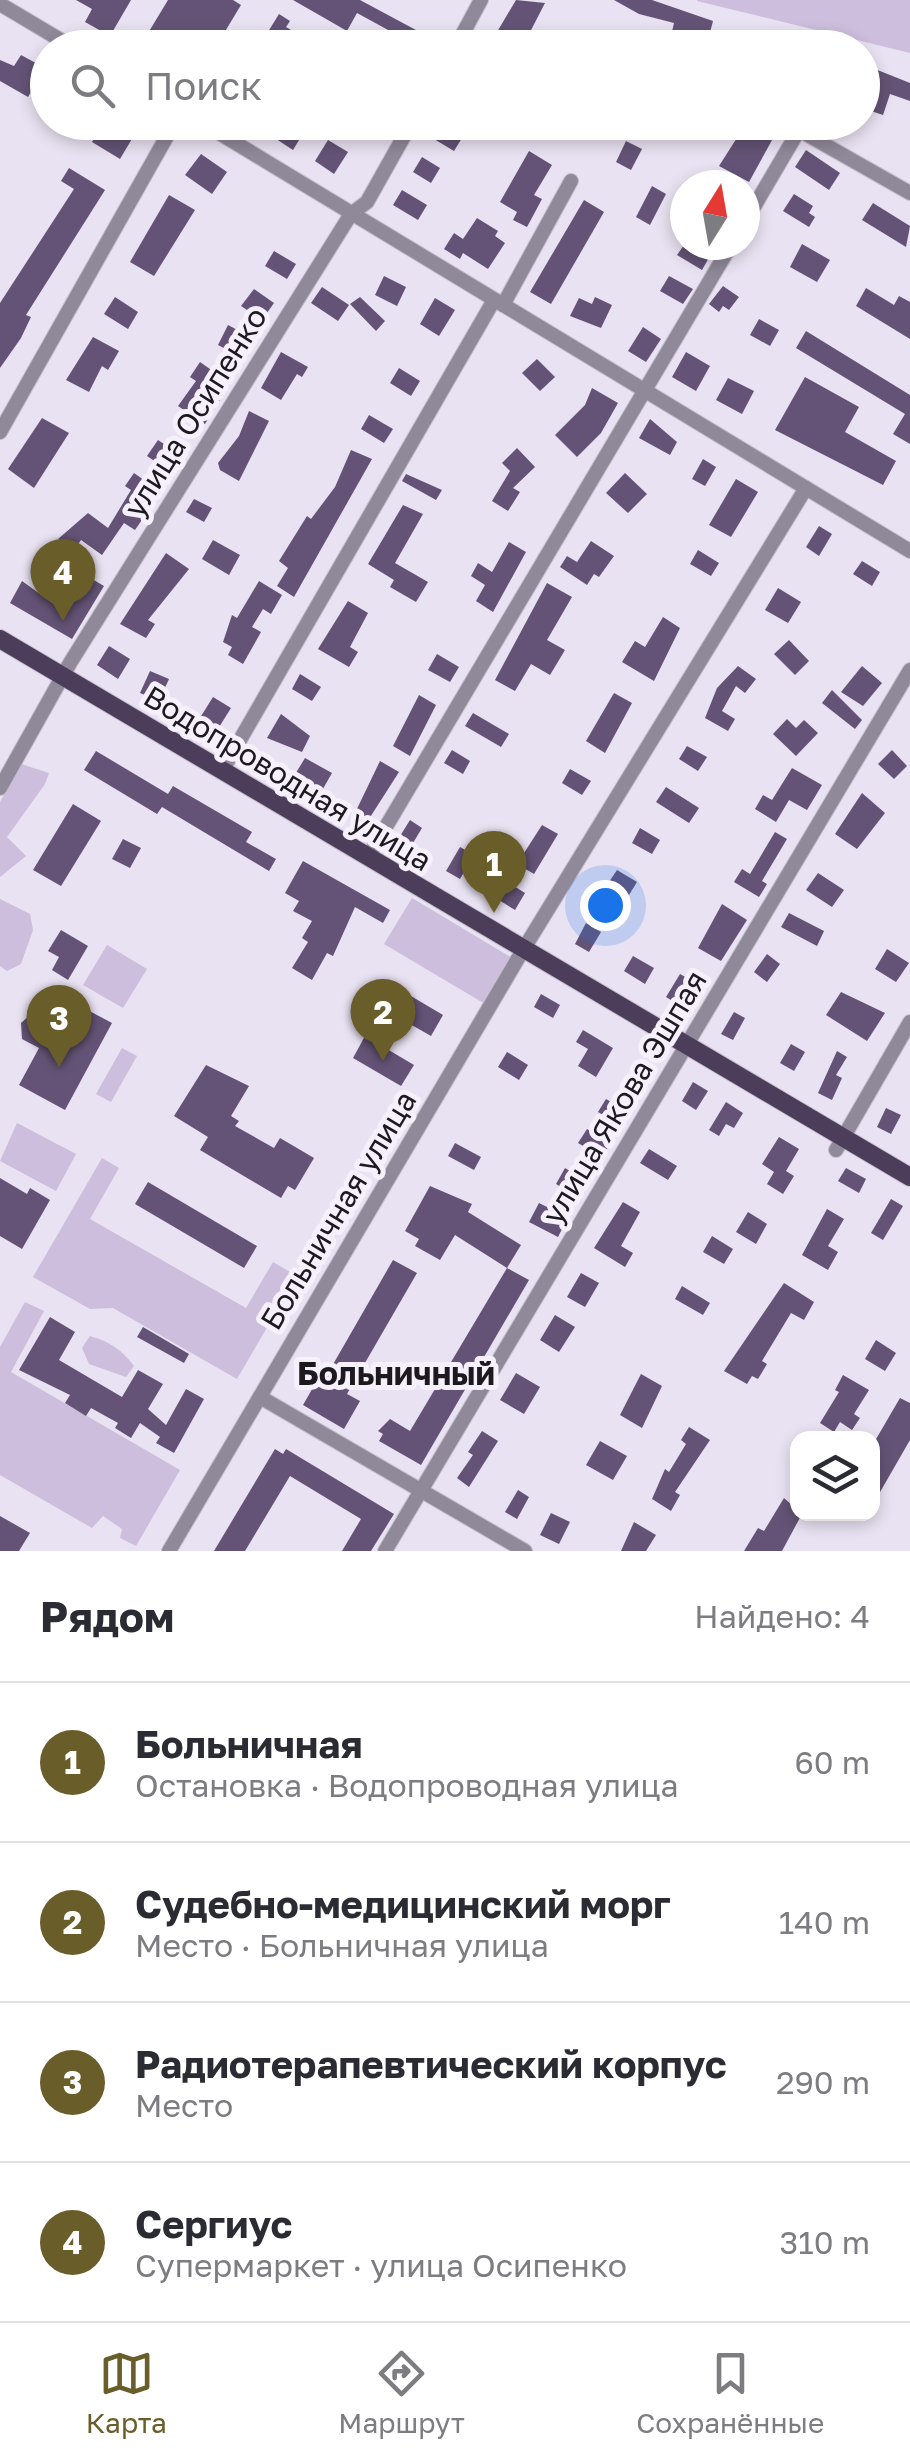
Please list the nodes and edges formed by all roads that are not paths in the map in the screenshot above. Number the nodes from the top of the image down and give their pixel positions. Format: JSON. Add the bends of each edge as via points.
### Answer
{"nodes":[{"id":1,"x":482,"y":0,"type":"edge"},
{"id":2,"x":0,"y":4,"type":"edge"},
{"id":3,"x":44,"y":30,"type":"edge"},
{"id":4,"x":465,"y":30,"type":"edge"},
{"id":5,"x":166,"y":140,"type":"edge"},
{"id":6,"x":230,"y":140,"type":"edge"},
{"id":7,"x":402,"y":140,"type":"edge"},
{"id":8,"x":793,"y":140,"type":"edge"},
{"id":9,"x":817,"y":140,"type":"edge"},
{"id":10,"x":571,"y":181,"type":"dead end"},
{"id":11,"x":910,"y":192,"type":"edge"},
{"id":12,"x":760,"y":196,"type":"edge"},
{"id":13,"x":351,"y":214,"type":"junction"},
{"id":14,"x":722,"y":260,"type":"edge"},
{"id":15,"x":498,"y":302,"type":"junction"},
{"id":16,"x":646,"y":389,"type":"junction"},
{"id":17,"x":0,"y":432,"type":"edge"},
{"id":18,"x":806,"y":488,"type":"junction"},
{"id":19,"x":910,"y":551,"type":"edge"},
{"id":20,"x":0,"y":639,"type":"edge"},
{"id":21,"x":910,"y":670,"type":"edge"},
{"id":22,"x":62,"y":676,"type":"junction"},
{"id":23,"x":222,"y":771,"type":"junction"},
{"id":24,"x":0,"y":788,"type":"edge"},
{"id":25,"x":368,"y":857,"type":"junction"},
{"id":26,"x":524,"y":949,"type":"junction"},
{"id":27,"x":910,"y":1022,"type":"edge"},
{"id":28,"x":687,"y":1045,"type":"junction"},
{"id":29,"x":840,"y":1144,"type":"junction"},
{"id":30,"x":910,"y":1177,"type":"edge"},
{"id":31,"x":260,"y":1397,"type":"junction"},
{"id":32,"x":421,"y":1491,"type":"junction"},
{"id":33,"x":168,"y":1551,"type":"edge"},
{"id":34,"x":385,"y":1551,"type":"edge"},
{"id":35,"x":524,"y":1551,"type":"edge"}],
"edges":[{"from":1,"to":4,"type":"street"},
{"from":2,"to":3,"type":"street"},
{"from":5,"to":17,"type":"street"},
{"from":6,"to":13,"type":"street"},
{"from":7,"to":13,"type":"street","name":"улица Осипенко","via":[[367,202]]},
{"from":8,"to":12,"type":"street"},
{"from":9,"to":11,"type":"street"},
{"from":10,"to":15,"type":"street"},
{"from":13,"to":15,"type":"street"},
{"from":13,"to":22,"type":"street","name":"улица Осипенко"},
{"from":14,"to":16,"type":"street"},
{"from":15,"to":16,"type":"street"},
{"from":15,"to":23,"type":"street"},
{"from":16,"to":18,"type":"street"},
{"from":16,"to":25,"type":"street"},
{"from":18,"to":19,"type":"street"},
{"from":18,"to":26,"type":"street","name":"Больничная улица"},
{"from":20,"to":22,"type":"main road","name":"Водопроводная улица"},
{"from":21,"to":28,"type":"street","name":"улица Якова Эшпая"},
{"from":22,"to":23,"type":"main road","name":"Водопроводная улица"},
{"from":22,"to":24,"type":"street","name":"улица Осипенко"},
{"from":23,"to":25,"type":"main road","name":"Водопроводная улица"},
{"from":25,"to":26,"type":"main road","name":"Водопроводная улица"},
{"from":26,"to":28,"type":"main road","name":"Водопроводная улица"},
{"from":26,"to":31,"type":"street","name":"Больничная улица"},
{"from":27,"to":29,"type":"street"},
{"from":28,"to":29,"type":"main road","name":"Водопроводная улица"},
{"from":28,"to":32,"type":"street","name":"улица Якова Эшпая"},
{"from":29,"to":30,"type":"main road","name":"Водопроводная улица"},
{"from":31,"to":32,"type":"street"},
{"from":31,"to":33,"type":"street","name":"Больничная улица"},
{"from":32,"to":34,"type":"street","name":"улица Якова Эшпая"},
{"from":32,"to":35,"type":"street"}]}
